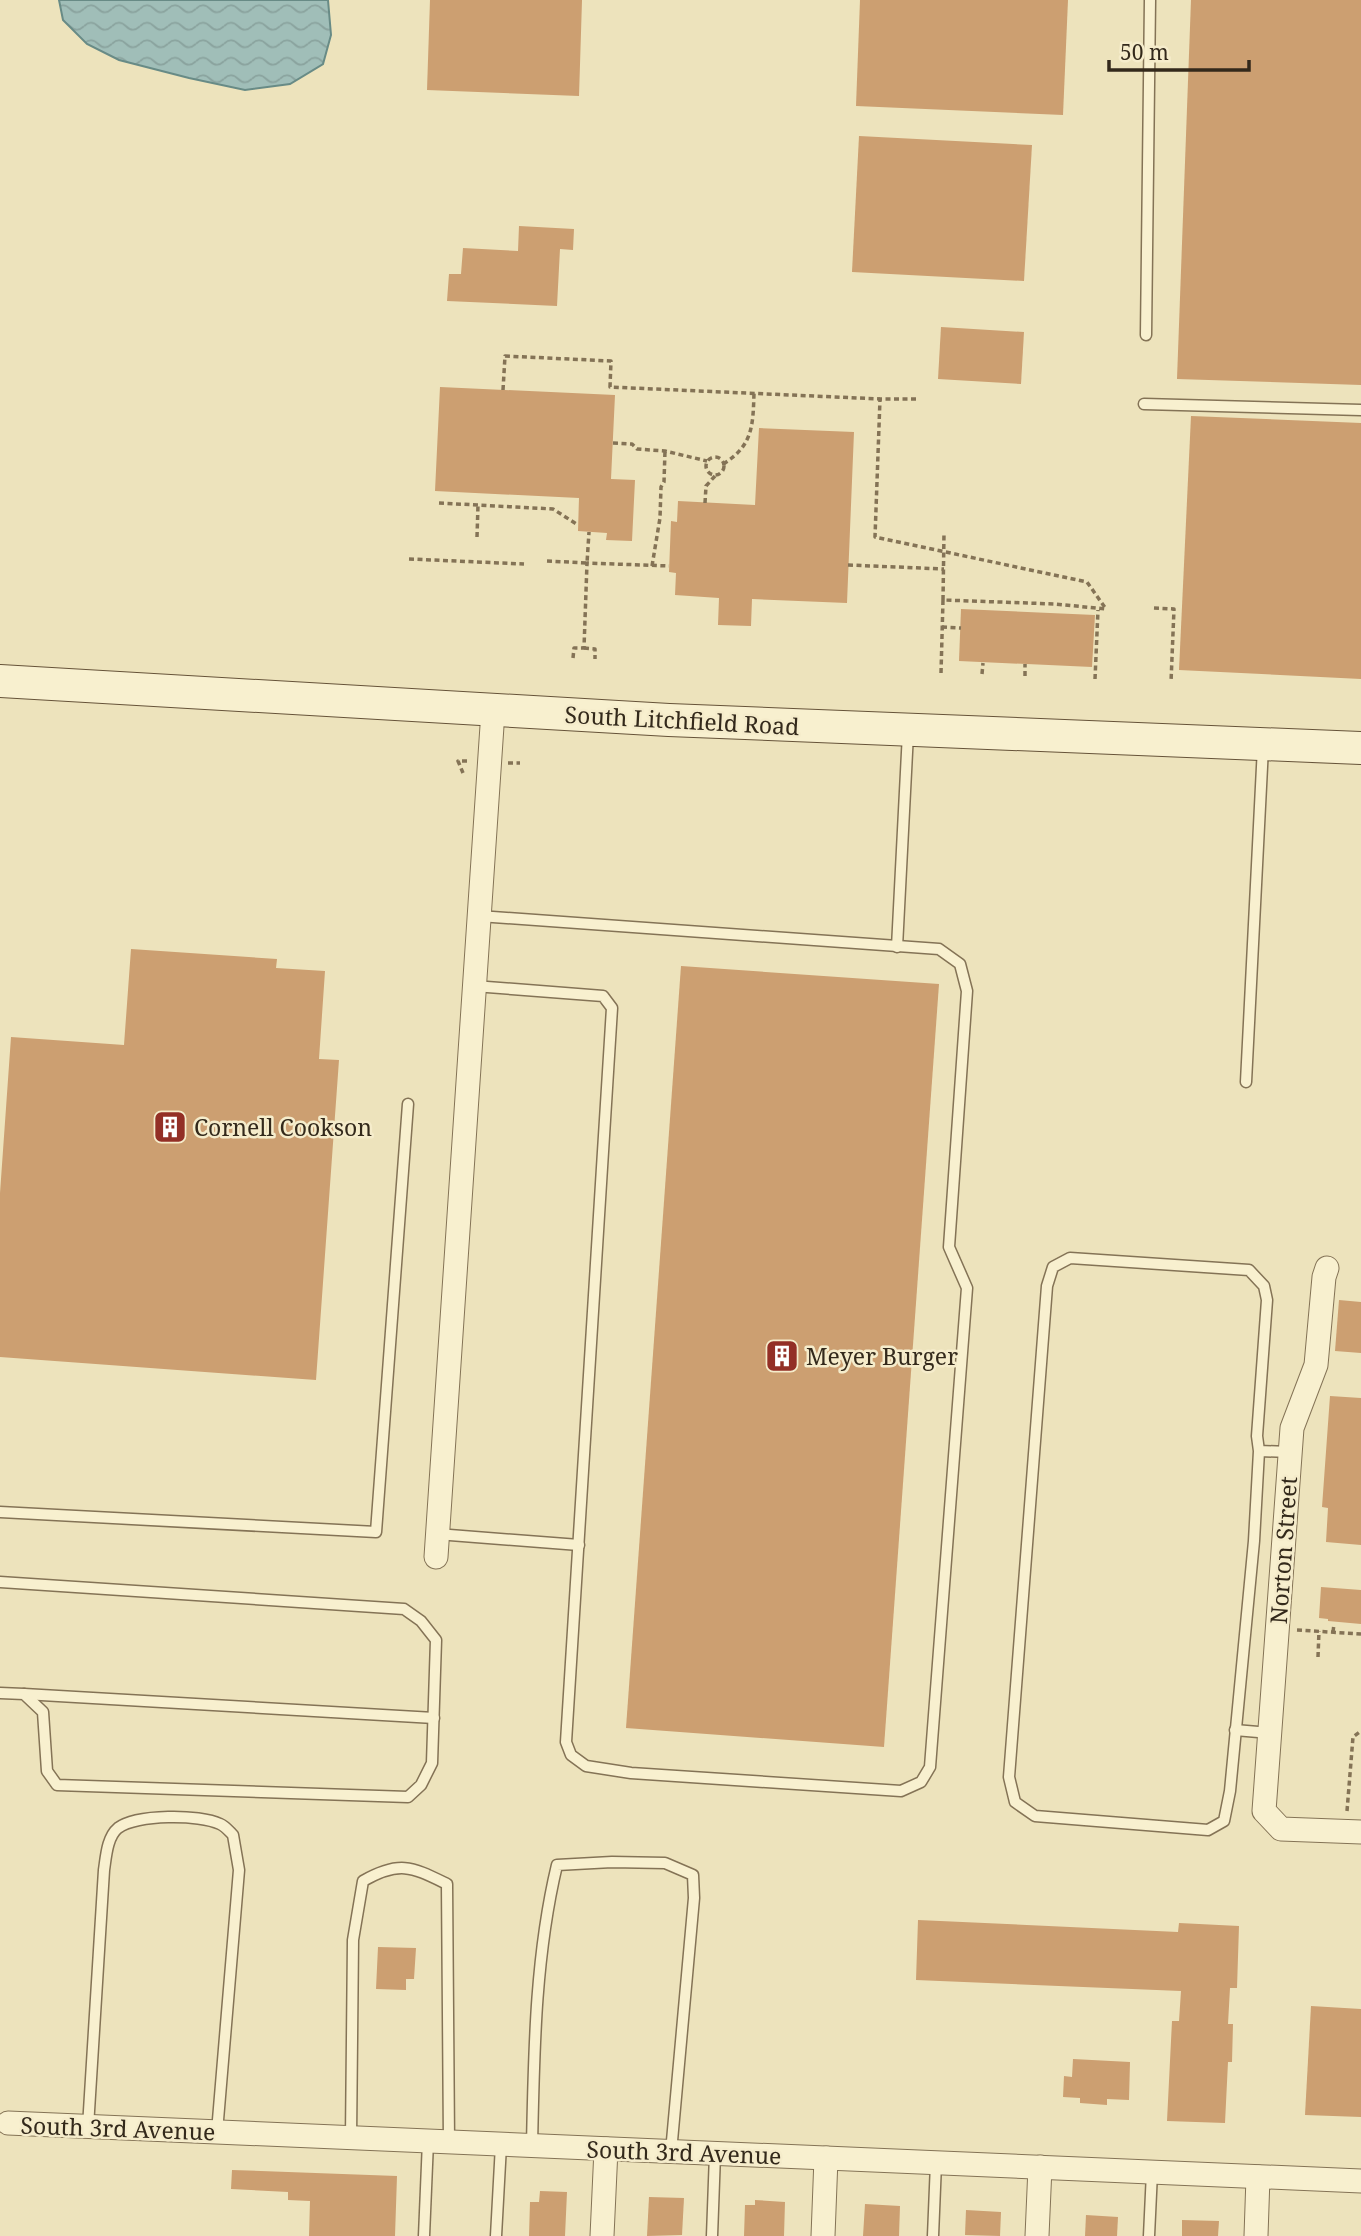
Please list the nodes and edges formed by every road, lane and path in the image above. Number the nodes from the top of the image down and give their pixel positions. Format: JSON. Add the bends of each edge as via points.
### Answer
{"nodes":[{"id":1,"x":1150,"y":0,"type":"edge"},
{"id":2,"x":1146,"y":335,"type":"dead end"},
{"id":3,"x":503,"y":390,"type":"dead end"},
{"id":4,"x":754,"y":393,"type":"junction"},
{"id":5,"x":880,"y":399,"type":"junction"},
{"id":6,"x":916,"y":399,"type":"dead end"},
{"id":7,"x":1144,"y":404,"type":"dead end"},
{"id":8,"x":1361,"y":410,"type":"edge"},
{"id":9,"x":613,"y":443,"type":"dead end"},
{"id":10,"x":665,"y":451,"type":"junction"},
{"id":11,"x":708,"y":461,"type":"junction"},
{"id":12,"x":723,"y":464,"type":"junction"},
{"id":13,"x":716,"y":475,"type":"junction"},
{"id":14,"x":439,"y":503,"type":"dead end"},
{"id":15,"x":705,"y":503,"type":"dead end"},
{"id":16,"x":478,"y":505,"type":"junction"},
{"id":17,"x":578,"y":525,"type":"dead end"},
{"id":18,"x":589,"y":532,"type":"dead end"},
{"id":19,"x":944,"y":533,"type":"dead end"},
{"id":20,"x":477,"y":537,"type":"dead end"},
{"id":21,"x":944,"y":551,"type":"junction"},
{"id":22,"x":409,"y":559,"type":"dead end"},
{"id":23,"x":547,"y":561,"type":"dead end"},
{"id":24,"x":587,"y":563,"type":"junction"},
{"id":25,"x":524,"y":564,"type":"dead end"},
{"id":26,"x":848,"y":565,"type":"dead end"},
{"id":27,"x":652,"y":566,"type":"junction"},
{"id":28,"x":669,"y":566,"type":"dead end"},
{"id":29,"x":944,"y":569,"type":"junction"},
{"id":30,"x":943,"y":600,"type":"junction"},
{"id":31,"x":1154,"y":608,"type":"dead end"},
{"id":32,"x":1098,"y":610,"type":"junction"},
{"id":33,"x":942,"y":627,"type":"junction"},
{"id":34,"x":961,"y":628,"type":"dead end"},
{"id":35,"x":584,"y":648,"type":"junction"},
{"id":36,"x":573,"y":658,"type":"dead end"},
{"id":37,"x":594,"y":659,"type":"dead end"},
{"id":38,"x":983,"y":663,"type":"dead end"},
{"id":39,"x":1025,"y":664,"type":"dead end"},
{"id":40,"x":941,"y":673,"type":"dead end"},
{"id":41,"x":982,"y":674,"type":"dead end"},
{"id":42,"x":1025,"y":676,"type":"dead end"},
{"id":43,"x":1,"y":679,"type":"edge"},
{"id":44,"x":1095,"y":679,"type":"dead end"},
{"id":45,"x":1171,"y":682,"type":"dead end"},
{"id":46,"x":493,"y":711,"type":"junction"},
{"id":47,"x":909,"y":730,"type":"junction"},
{"id":48,"x":1263,"y":744,"type":"junction"},
{"id":49,"x":1361,"y":748,"type":"edge"},
{"id":50,"x":479,"y":916,"type":"junction"},
{"id":51,"x":897,"y":947,"type":"junction"},
{"id":52,"x":474,"y":986,"type":"junction"},
{"id":53,"x":1246,"y":1082,"type":"dead end"},
{"id":54,"x":408,"y":1104,"type":"dead end"},
{"id":55,"x":1327,"y":1268,"type":"dead end"},
{"id":56,"x":1259,"y":1451,"type":"junction"},
{"id":57,"x":1290,"y":1452,"type":"junction"},
{"id":58,"x":0,"y":1512,"type":"edge"},
{"id":59,"x":579,"y":1545,"type":"junction"},
{"id":60,"x":436,"y":1546,"type":"joint"},
{"id":61,"x":0,"y":1582,"type":"edge"},
{"id":62,"x":1334,"y":1624,"type":"dead end"},
{"id":63,"x":1292,"y":1630,"type":"dead end"},
{"id":64,"x":1320,"y":1631,"type":"junction"},
{"id":65,"x":1333,"y":1632,"type":"junction"},
{"id":66,"x":1361,"y":1634,"type":"edge"},
{"id":67,"x":1318,"y":1657,"type":"dead end"},
{"id":68,"x":0,"y":1693,"type":"edge"},
{"id":69,"x":24,"y":1694,"type":"junction"},
{"id":70,"x":434,"y":1718,"type":"junction"},
{"id":71,"x":1236,"y":1730,"type":"junction"},
{"id":72,"x":1361,"y":1731,"type":"edge"},
{"id":73,"x":1270,"y":1733,"type":"junction"},
{"id":74,"x":1346,"y":1813,"type":"dead end"},
{"id":75,"x":1361,"y":1832,"type":"edge"},
{"id":76,"x":4,"y":2122,"type":"edge"},
{"id":77,"x":88,"y":2127,"type":"junction"},
{"id":78,"x":217,"y":2132,"type":"junction"},
{"id":79,"x":351,"y":2138,"type":"junction"},
{"id":80,"x":438,"y":2142,"type":"junction"},
{"id":81,"x":501,"y":2145,"type":"junction"},
{"id":82,"x":532,"y":2146,"type":"junction"},
{"id":83,"x":606,"y":2149,"type":"junction"},
{"id":84,"x":671,"y":2152,"type":"junction"},
{"id":85,"x":715,"y":2154,"type":"junction"},
{"id":86,"x":826,"y":2158,"type":"junction"},
{"id":87,"x":936,"y":2163,"type":"junction"},
{"id":88,"x":1040,"y":2167,"type":"junction"},
{"id":89,"x":1152,"y":2172,"type":"junction"},
{"id":90,"x":1258,"y":2177,"type":"junction"},
{"id":91,"x":1361,"y":2181,"type":"edge"},
{"id":92,"x":424,"y":2236,"type":"edge"},
{"id":93,"x":496,"y":2236,"type":"edge"},
{"id":94,"x":602,"y":2236,"type":"edge"},
{"id":95,"x":712,"y":2236,"type":"edge"},
{"id":96,"x":823,"y":2236,"type":"edge"},
{"id":97,"x":933,"y":2236,"type":"edge"},
{"id":98,"x":1037,"y":2236,"type":"edge"},
{"id":99,"x":1149,"y":2236,"type":"edge"},
{"id":100,"x":1256,"y":2236,"type":"edge"}],
"edges":[{"from":1,"to":2,"type":"lane"},
{"from":3,"to":4,"type":"path","via":[[505,356],[611,361],[610,387]]},
{"from":4,"to":5,"type":"path"},
{"from":4,"to":12,"type":"path","via":[[746,445]]},
{"from":5,"to":6,"type":"path"},
{"from":5,"to":21,"type":"path","via":[[876,537]]},
{"from":7,"to":8,"type":"lane"},
{"from":9,"to":10,"type":"path"},
{"from":10,"to":11,"type":"path"},
{"from":10,"to":27,"type":"path"},
{"from":11,"to":12,"type":"path","via":[[718,457]]},
{"from":11,"to":13,"type":"path","via":[[708,472]]},
{"from":12,"to":13,"type":"path"},
{"from":13,"to":15,"type":"path","via":[[706,486]]},
{"from":14,"to":16,"type":"path"},
{"from":16,"to":17,"type":"path","via":[[553,509]]},
{"from":16,"to":20,"type":"path"},
{"from":18,"to":24,"type":"path"},
{"from":19,"to":21,"type":"path"},
{"from":21,"to":29,"type":"path"},
{"from":21,"to":32,"type":"path","via":[[1087,582],[1106,609]]},
{"from":22,"to":25,"type":"path"},
{"from":23,"to":24,"type":"path"},
{"from":24,"to":27,"type":"path"},
{"from":24,"to":35,"type":"path"},
{"from":26,"to":29,"type":"path"},
{"from":27,"to":28,"type":"path"},
{"from":29,"to":30,"type":"path"},
{"from":30,"to":32,"type":"path"},
{"from":30,"to":33,"type":"path"},
{"from":31,"to":45,"type":"path","via":[[1174,609]]},
{"from":32,"to":44,"type":"path"},
{"from":33,"to":34,"type":"path"},
{"from":33,"to":40,"type":"path"},
{"from":35,"to":36,"type":"path","via":[[574,648]]},
{"from":35,"to":37,"type":"path","via":[[595,649]]},
{"from":38,"to":41,"type":"path"},
{"from":39,"to":42,"type":"path"},
{"from":43,"to":46,"type":"main road","name":"South Litchfield Road"},
{"from":46,"to":47,"type":"main road","name":"South Litchfield Road"},
{"from":46,"to":50,"type":"street"},
{"from":47,"to":48,"type":"main road","name":"South Litchfield Road"},
{"from":47,"to":51,"type":"lane"},
{"from":48,"to":49,"type":"main road","name":"South Litchfield Road"},
{"from":48,"to":53,"type":"lane"},
{"from":50,"to":51,"type":"lane"},
{"from":50,"to":52,"type":"street"},
{"from":51,"to":59,"type":"lane","via":[[939,950],[960,964],[967,991],[949,1247],[967,1288],[930,1768],[921,1782],[901,1791],[586,1766],[571,1755],[566,1742]]},
{"from":52,"to":59,"type":"lane","via":[[603,996],[612,1008]]},
{"from":52,"to":60,"type":"street"},
{"from":54,"to":58,"type":"lane","via":[[376,1532]]},
{"from":55,"to":57,"type":"street","name":"Norton Street","via":[[1316,1365],[1292,1428]]},
{"from":56,"to":57,"type":"lane"},
{"from":56,"to":71,"type":"lane"},
{"from":56,"to":71,"type":"lane","via":[[1267,1300],[1264,1286],[1248,1270],[1070,1258],[1054,1267],[1046,1286],[1009,1777],[1015,1802],[1035,1816],[1208,1830],[1224,1821]]},
{"from":57,"to":73,"type":"street","name":"Norton Street"},
{"from":59,"to":60,"type":"lane"},
{"from":61,"to":70,"type":"lane","via":[[404,1609],[421,1620],[436,1640]]},
{"from":62,"to":65,"type":"path"},
{"from":63,"to":64,"type":"path"},
{"from":64,"to":65,"type":"path"},
{"from":64,"to":67,"type":"path"},
{"from":65,"to":66,"type":"path"},
{"from":68,"to":69,"type":"lane"},
{"from":69,"to":70,"type":"lane"},
{"from":69,"to":70,"type":"lane","via":[[43,1712],[47,1771],[57,1785],[408,1797],[421,1785],[432,1763]]},
{"from":71,"to":73,"type":"lane"},
{"from":72,"to":74,"type":"path","via":[[1353,1737]]},
{"from":73,"to":75,"type":"street","name":"Norton Street","via":[[1264,1811],[1281,1829]]},
{"from":76,"to":77,"type":"street","name":"South 3rd Avenue"},
{"from":77,"to":78,"type":"street","name":"South 3rd Avenue"},
{"from":77,"to":78,"type":"lane","via":[[109,1843],[117,1829],[140,1819],[197,1818],[221,1824],[233,1835],[239,1870]]},
{"from":78,"to":79,"type":"street","name":"South 3rd Avenue"},
{"from":79,"to":80,"type":"street","name":"South 3rd Avenue"},
{"from":79,"to":80,"type":"lane","via":[[354,1940],[363,1881],[383,1870],[414,1868],[447,1884]]},
{"from":80,"to":81,"type":"street","name":"South 3rd Avenue"},
{"from":80,"to":92,"type":"lane"},
{"from":81,"to":82,"type":"street","name":"South 3rd Avenue"},
{"from":81,"to":93,"type":"lane"},
{"from":82,"to":83,"type":"street","name":"South 3rd Avenue"},
{"from":82,"to":84,"type":"lane","via":[[534,2019],[557,1865],[665,1863],[693,1875],[694,1898]]},
{"from":83,"to":84,"type":"street","name":"South 3rd Avenue"},
{"from":83,"to":94,"type":"street"},
{"from":84,"to":85,"type":"street","name":"South 3rd Avenue"},
{"from":85,"to":86,"type":"street","name":"South 3rd Avenue"},
{"from":85,"to":95,"type":"lane"},
{"from":86,"to":87,"type":"street","name":"South 3rd Avenue"},
{"from":86,"to":96,"type":"street"},
{"from":87,"to":88,"type":"street","name":"South 3rd Avenue"},
{"from":87,"to":97,"type":"lane"},
{"from":88,"to":89,"type":"street","name":"South 3rd Avenue"},
{"from":88,"to":98,"type":"street"},
{"from":89,"to":90,"type":"street","name":"South 3rd Avenue"},
{"from":89,"to":99,"type":"lane"},
{"from":90,"to":91,"type":"street","name":"South 3rd Avenue"},
{"from":90,"to":100,"type":"street"}]}
